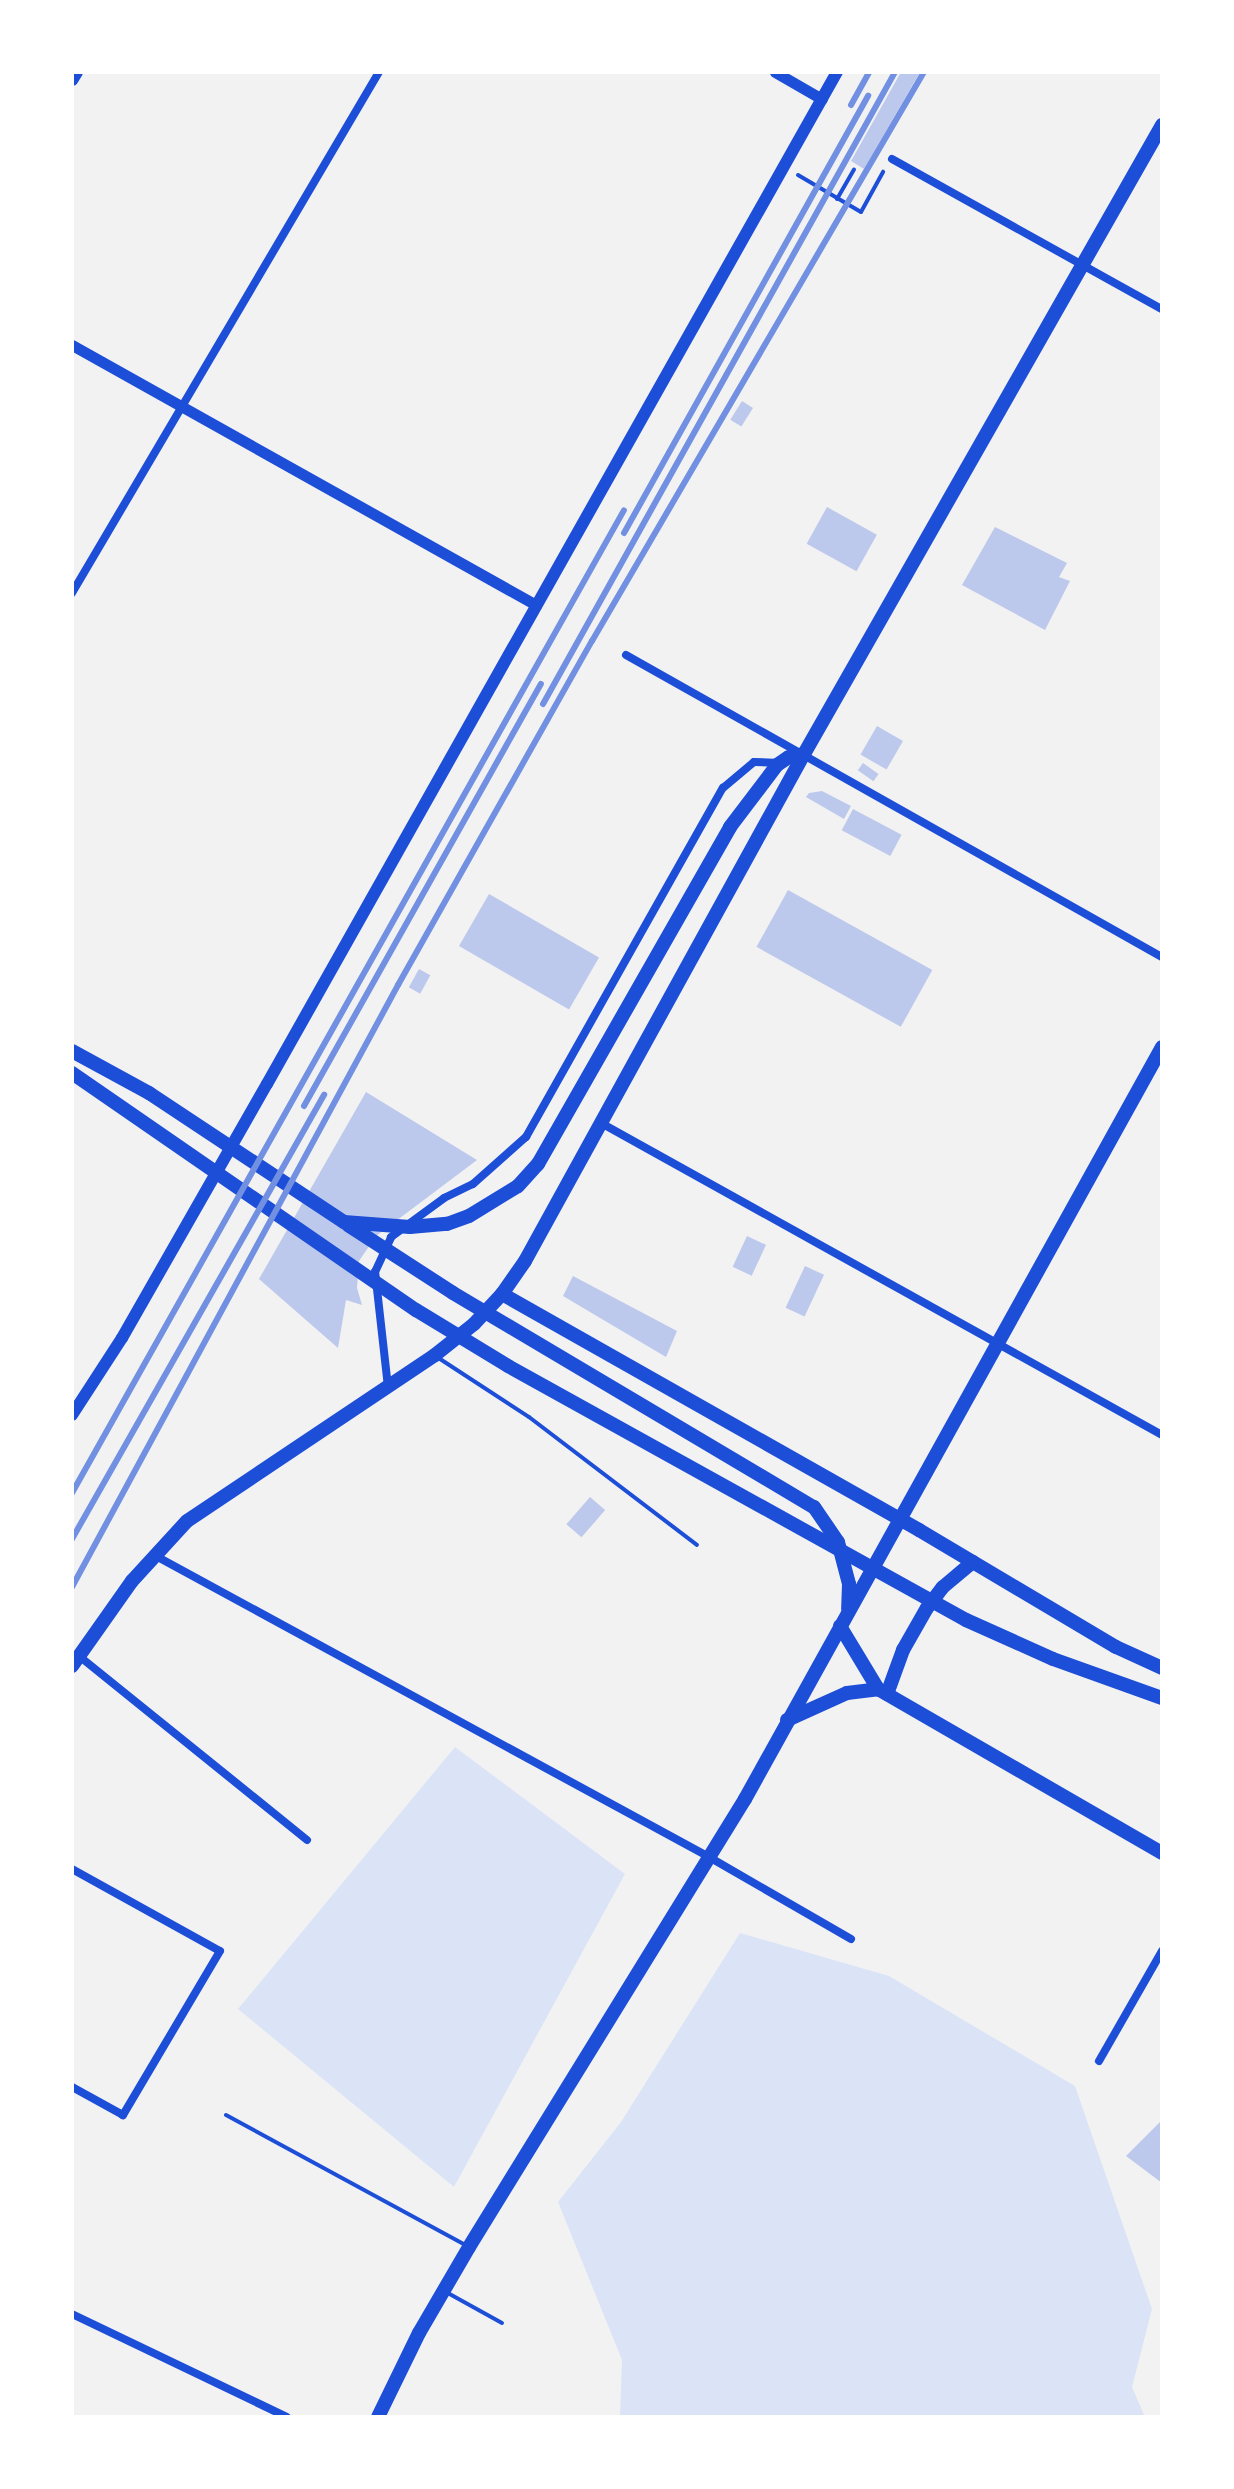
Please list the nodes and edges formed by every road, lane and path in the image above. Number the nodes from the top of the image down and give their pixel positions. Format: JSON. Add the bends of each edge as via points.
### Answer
{"nodes":[{"id":1,"x":77,"y":72,"type":"edge"},
{"id":2,"x":379,"y":72,"type":"edge"},
{"id":3,"x":775,"y":72,"type":"edge"},
{"id":4,"x":837,"y":72,"type":"edge"},
{"id":5,"x":72,"y":80,"type":"edge"},
{"id":6,"x":822,"y":99,"type":"junction"},
{"id":7,"x":1162,"y":125,"type":"edge"},
{"id":8,"x":892,"y":159,"type":"dead end"},
{"id":9,"x":854,"y":169,"type":"dead end"},
{"id":10,"x":883,"y":172,"type":"dead end"},
{"id":11,"x":797,"y":177,"type":"dead end"},
{"id":12,"x":837,"y":199,"type":"junction"},
{"id":13,"x":1081,"y":267,"type":"junction"},
{"id":14,"x":1162,"y":309,"type":"edge"},
{"id":15,"x":72,"y":345,"type":"edge"},
{"id":16,"x":182,"y":407,"type":"junction"},
{"id":17,"x":72,"y":593,"type":"edge"},
{"id":18,"x":536,"y":605,"type":"junction"},
{"id":19,"x":626,"y":655,"type":"dead end"},
{"id":20,"x":804,"y":754,"type":"junction"},
{"id":21,"x":780,"y":763,"type":"junction"},
{"id":22,"x":1162,"y":957,"type":"edge"},
{"id":23,"x":1162,"y":1047,"type":"edge"},
{"id":24,"x":72,"y":1051,"type":"edge"},
{"id":25,"x":72,"y":1073,"type":"edge"},
{"id":26,"x":601,"y":1123,"type":"junction"},
{"id":27,"x":344,"y":1222,"type":"junction"},
{"id":28,"x":502,"y":1294,"type":"junction"},
{"id":29,"x":998,"y":1342,"type":"junction"},
{"id":30,"x":435,"y":1355,"type":"junction"},
{"id":31,"x":388,"y":1387,"type":"junction"},
{"id":32,"x":75,"y":1405,"type":"edge"},
{"id":33,"x":1162,"y":1435,"type":"edge"},
{"id":34,"x":901,"y":1519,"type":"junction"},
{"id":35,"x":697,"y":1545,"type":"dead end"},
{"id":36,"x":153,"y":1555,"type":"junction"},
{"id":37,"x":973,"y":1562,"type":"junction"},
{"id":38,"x":844,"y":1620,"type":"junction"},
{"id":39,"x":76,"y":1661,"type":"edge"},
{"id":40,"x":1162,"y":1668,"type":"edge"},
{"id":41,"x":882,"y":1691,"type":"junction"},
{"id":42,"x":1162,"y":1698,"type":"edge"},
{"id":43,"x":787,"y":1720,"type":"junction"},
{"id":44,"x":1136,"y":1839,"type":"junction"},
{"id":45,"x":307,"y":1840,"type":"dead end"},
{"id":46,"x":1162,"y":1845,"type":"edge"},
{"id":47,"x":1162,"y":1853,"type":"edge"},
{"id":48,"x":709,"y":1857,"type":"junction"},
{"id":49,"x":72,"y":1869,"type":"edge"},
{"id":50,"x":851,"y":1939,"type":"dead end"},
{"id":51,"x":1162,"y":1951,"type":"edge"},
{"id":52,"x":1099,"y":2061,"type":"dead end"},
{"id":53,"x":72,"y":2087,"type":"edge"},
{"id":54,"x":226,"y":2115,"type":"dead end"},
{"id":55,"x":469,"y":2247,"type":"junction"},
{"id":56,"x":444,"y":2291,"type":"junction"},
{"id":57,"x":72,"y":2314,"type":"edge"},
{"id":58,"x":502,"y":2323,"type":"dead end"},
{"id":59,"x":287,"y":2417,"type":"edge"},
{"id":60,"x":378,"y":2417,"type":"edge"}],
"edges":[{"from":1,"to":5,"type":"street"},
{"from":2,"to":16,"type":"street"},
{"from":3,"to":6,"type":"street"},
{"from":4,"to":6,"type":"main road"},
{"from":6,"to":18,"type":"main road"},
{"from":7,"to":13,"type":"main road"},
{"from":8,"to":13,"type":"street"},
{"from":9,"to":12,"type":"path"},
{"from":10,"to":12,"type":"path","via":[[861,212]]},
{"from":11,"to":12,"type":"path"},
{"from":13,"to":14,"type":"street"},
{"from":13,"to":20,"type":"main road"},
{"from":15,"to":16,"type":"street"},
{"from":16,"to":17,"type":"street"},
{"from":16,"to":18,"type":"street"},
{"from":18,"to":32,"type":"main road","via":[[122,1338]]},
{"from":19,"to":20,"type":"street"},
{"from":20,"to":21,"type":"main road"},
{"from":20,"to":22,"type":"street"},
{"from":20,"to":26,"type":"main road"},
{"from":21,"to":27,"type":"main road","via":[[730,827],[554,1141],[518,1186],[447,1224],[387,1227]]},
{"from":21,"to":31,"type":"street","via":[[754,762],[723,788],[526,1137],[473,1184],[391,1237],[375,1272]]},
{"from":23,"to":29,"type":"main road"},
{"from":24,"to":27,"type":"main road","via":[[149,1093]]},
{"from":25,"to":42,"type":"main road","via":[[403,1302],[508,1366],[966,1620],[1053,1659]]},
{"from":26,"to":28,"type":"main road"},
{"from":26,"to":29,"type":"street"},
{"from":27,"to":38,"type":"main road","via":[[453,1293],[814,1507],[838,1542],[849,1584]]},
{"from":28,"to":30,"type":"main road"},
{"from":28,"to":34,"type":"main road"},
{"from":29,"to":33,"type":"street"},
{"from":29,"to":34,"type":"main road"},
{"from":30,"to":31,"type":"main road"},
{"from":30,"to":35,"type":"lane","via":[[529,1417]]},
{"from":31,"to":36,"type":"main road","via":[[187,1521]]},
{"from":34,"to":37,"type":"main road"},
{"from":34,"to":38,"type":"main road"},
{"from":36,"to":39,"type":"main road"},
{"from":36,"to":48,"type":"street"},
{"from":37,"to":40,"type":"main road","via":[[1116,1647]]},
{"from":37,"to":41,"type":"main road","via":[[927,1608]]},
{"from":38,"to":41,"type":"main road"},
{"from":38,"to":43,"type":"main road"},
{"from":39,"to":45,"type":"street"},
{"from":41,"to":43,"type":"main road","via":[[847,1693]]},
{"from":41,"to":44,"type":"main road"},
{"from":43,"to":48,"type":"main road"},
{"from":44,"to":46,"type":"main road"},
{"from":44,"to":47,"type":"main road"},
{"from":48,"to":50,"type":"street"},
{"from":48,"to":55,"type":"main road"},
{"from":49,"to":53,"type":"street","via":[[220,1951],[123,2115]]},
{"from":51,"to":52,"type":"street"},
{"from":54,"to":55,"type":"lane"},
{"from":55,"to":56,"type":"main road"},
{"from":56,"to":58,"type":"lane"},
{"from":56,"to":60,"type":"main road"},
{"from":57,"to":59,"type":"street"}]}
